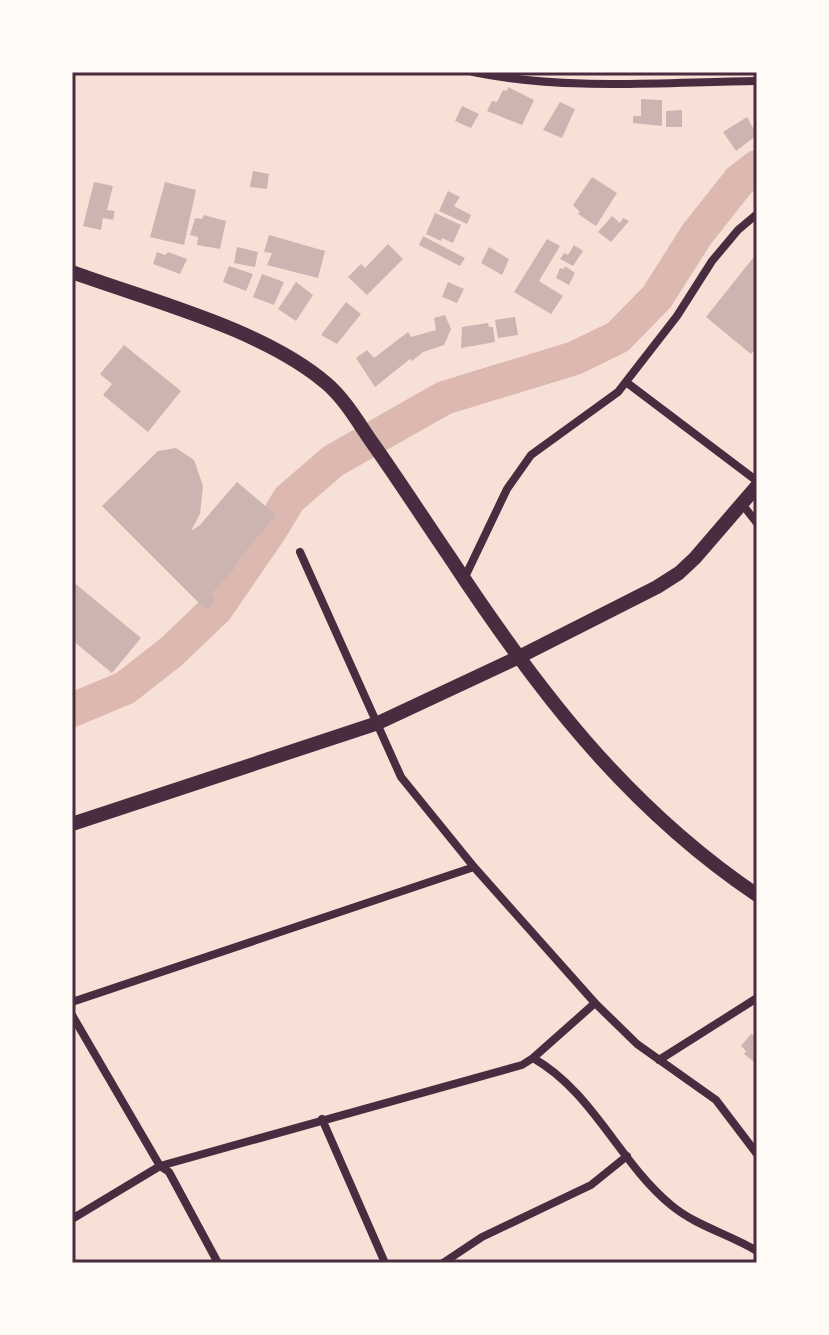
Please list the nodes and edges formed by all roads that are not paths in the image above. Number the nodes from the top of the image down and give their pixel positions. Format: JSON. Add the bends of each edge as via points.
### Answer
{"nodes":[{"id":1,"x":473,"y":72,"type":"edge"},
{"id":2,"x":757,"y":81,"type":"edge"},
{"id":3,"x":757,"y":214,"type":"edge"},
{"id":4,"x":73,"y":275,"type":"edge"},
{"id":5,"x":626,"y":382,"type":"junction"},
{"id":6,"x":757,"y":483,"type":"edge"},
{"id":7,"x":742,"y":504,"type":"junction"},
{"id":8,"x":757,"y":523,"type":"edge"},
{"id":9,"x":300,"y":552,"type":"dead end"},
{"id":10,"x":464,"y":579,"type":"junction"},
{"id":11,"x":517,"y":658,"type":"junction"},
{"id":12,"x":378,"y":723,"type":"junction"},
{"id":13,"x":72,"y":824,"type":"edge"},
{"id":14,"x":474,"y":867,"type":"junction"},
{"id":15,"x":757,"y":895,"type":"edge"},
{"id":16,"x":757,"y":998,"type":"edge"},
{"id":17,"x":72,"y":1002,"type":"edge"},
{"id":18,"x":595,"y":1003,"type":"junction"},
{"id":19,"x":72,"y":1015,"type":"edge"},
{"id":20,"x":533,"y":1058,"type":"junction"},
{"id":21,"x":659,"y":1060,"type":"junction"},
{"id":22,"x":322,"y":1119,"type":"junction"},
{"id":23,"x":757,"y":1154,"type":"edge"},
{"id":24,"x":627,"y":1156,"type":"junction"},
{"id":25,"x":160,"y":1166,"type":"junction"},
{"id":26,"x":72,"y":1219,"type":"edge"},
{"id":27,"x":757,"y":1251,"type":"edge"},
{"id":28,"x":218,"y":1263,"type":"edge"},
{"id":29,"x":385,"y":1263,"type":"edge"},
{"id":30,"x":443,"y":1263,"type":"edge"}],
"edges":[{"from":1,"to":2,"type":"street","via":[[532,82]]},
{"from":3,"to":5,"type":"street","via":[[712,261]]},
{"from":4,"to":10,"type":"street","via":[[279,350],[328,385]]},
{"from":5,"to":6,"type":"street"},
{"from":5,"to":10,"type":"street","via":[[531,455],[507,489]]},
{"from":6,"to":7,"type":"street"},
{"from":7,"to":8,"type":"street"},
{"from":7,"to":11,"type":"street","via":[[679,573]]},
{"from":9,"to":12,"type":"street"},
{"from":10,"to":11,"type":"street"},
{"from":11,"to":12,"type":"street"},
{"from":11,"to":15,"type":"street","via":[[600,759],[662,819]]},
{"from":12,"to":13,"type":"street"},
{"from":12,"to":14,"type":"street","via":[[401,777]]},
{"from":14,"to":17,"type":"street"},
{"from":14,"to":18,"type":"street"},
{"from":16,"to":21,"type":"street"},
{"from":18,"to":20,"type":"street"},
{"from":18,"to":21,"type":"street"},
{"from":19,"to":25,"type":"street"},
{"from":20,"to":22,"type":"street"},
{"from":20,"to":24,"type":"street","via":[[570,1084]]},
{"from":21,"to":23,"type":"street","via":[[716,1100]]},
{"from":22,"to":25,"type":"street"},
{"from":22,"to":29,"type":"street"},
{"from":24,"to":27,"type":"street","via":[[669,1204]]},
{"from":24,"to":30,"type":"street","via":[[591,1185],[482,1237]]},
{"from":25,"to":26,"type":"street"},
{"from":25,"to":28,"type":"street","via":[[169,1172]]}]}
